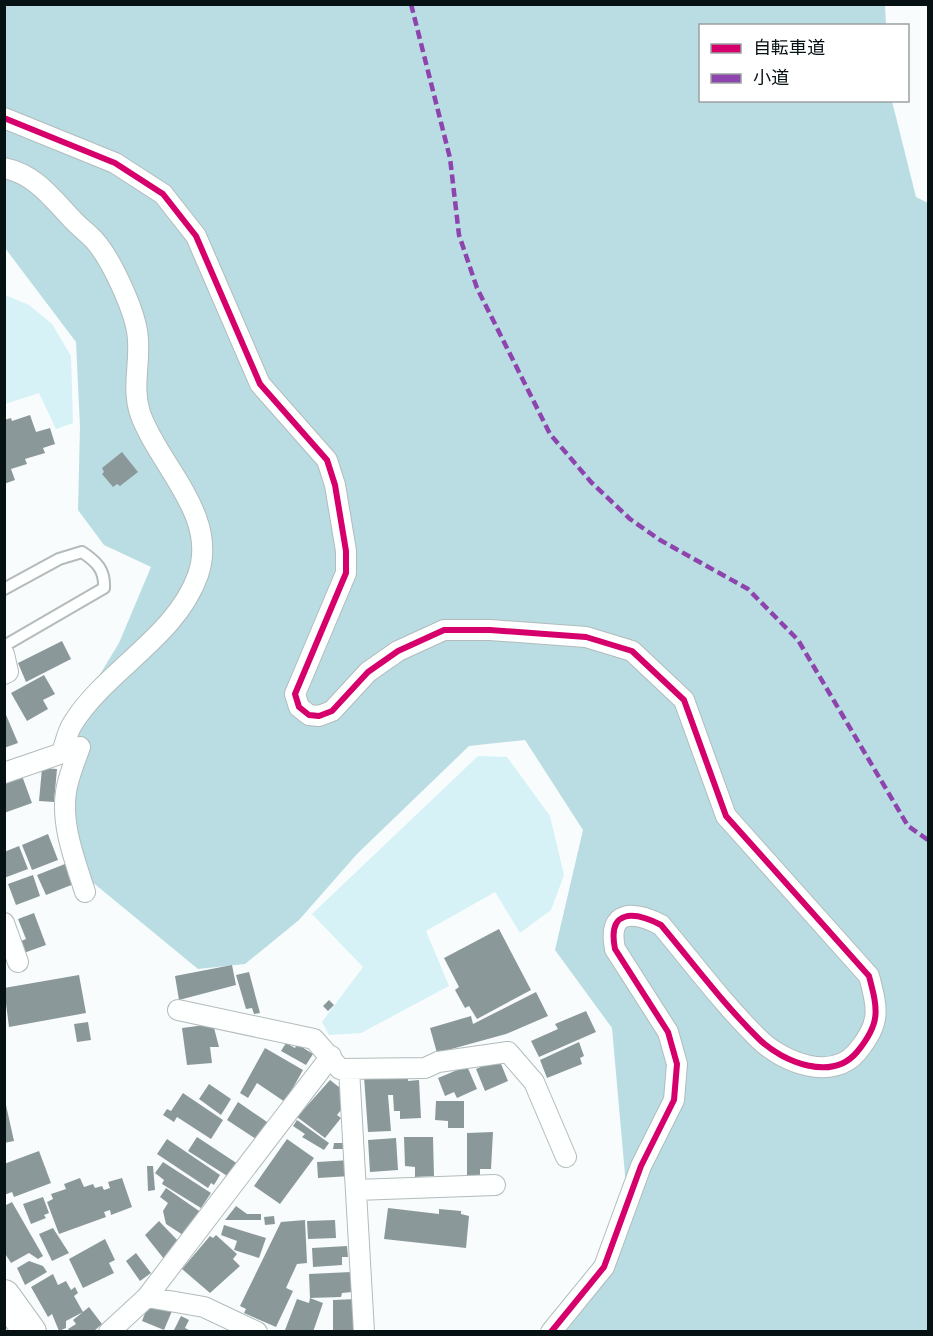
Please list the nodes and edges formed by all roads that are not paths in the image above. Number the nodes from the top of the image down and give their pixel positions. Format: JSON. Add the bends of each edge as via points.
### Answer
{"nodes":[{"id":1,"x":4,"y":118,"type":"edge"},
{"id":2,"x":4,"y":168,"type":"edge"},
{"id":3,"x":4,"y":589,"type":"edge"},
{"id":4,"x":4,"y":646,"type":"edge"},
{"id":5,"x":4,"y":654,"type":"edge"},
{"id":6,"x":4,"y":674,"type":"edge"},
{"id":7,"x":62,"y":753,"type":"junction"},
{"id":8,"x":4,"y":773,"type":"edge"},
{"id":9,"x":86,"y":892,"type":"dead end"},
{"id":10,"x":4,"y":923,"type":"edge"},
{"id":11,"x":18,"y":962,"type":"dead end"},
{"id":12,"x":178,"y":1010,"type":"dead end"},
{"id":13,"x":331,"y":1056,"type":"junction"},
{"id":14,"x":349,"y":1069,"type":"junction"},
{"id":15,"x":566,"y":1157,"type":"dead end"},
{"id":16,"x":495,"y":1185,"type":"dead end"},
{"id":17,"x":356,"y":1190,"type":"junction"},
{"id":18,"x":4,"y":1296,"type":"edge"},
{"id":19,"x":147,"y":1298,"type":"junction"},
{"id":20,"x":30,"y":1332,"type":"edge"},
{"id":21,"x":109,"y":1332,"type":"edge"},
{"id":22,"x":257,"y":1332,"type":"edge"},
{"id":23,"x":364,"y":1332,"type":"edge"},
{"id":24,"x":551,"y":1332,"type":"edge"}],
"edges":[{"from":1,"to":24,"type":"street","via":[[115,163],[164,194],[196,236],[260,384],[327,460],[337,496],[346,573],[298,685],[295,694],[299,707],[309,715],[332,711],[368,672],[398,651],[444,630],[586,638],[632,651],[684,700],[726,816],[869,976],[878,1008],[869,1038],[853,1057],[836,1066],[811,1067],[793,1062],[761,1041],[661,925],[641,915],[629,915],[618,921],[612,933],[615,949],[668,1032],[677,1064],[674,1100],[642,1166],[604,1268]]},
{"from":2,"to":7,"type":"street","via":[[20,173],[52,195],[96,241],[108,260],[137,328],[135,387],[140,411],[194,511],[203,544],[198,575],[176,613],[91,699],[71,725]]},
{"from":3,"to":4,"type":"lane","via":[[59,559],[82,552],[96,561],[105,575],[105,588]]},
{"from":5,"to":6,"type":"street","via":[[8,672]]},
{"from":7,"to":8,"type":"street"},
{"from":7,"to":9,"type":"street","via":[[80,747],[66,790],[65,812]]},
{"from":10,"to":11,"type":"street"},
{"from":12,"to":13,"type":"street","via":[[314,1039]]},
{"from":13,"to":14,"type":"street","via":[[340,1069]]},
{"from":13,"to":19,"type":"street"},
{"from":14,"to":15,"type":"street","via":[[425,1068],[438,1062],[508,1052],[534,1082]]},
{"from":14,"to":17,"type":"street"},
{"from":16,"to":17,"type":"street"},
{"from":17,"to":23,"type":"street"},
{"from":18,"to":20,"type":"main road"},
{"from":19,"to":21,"type":"street"},
{"from":19,"to":22,"type":"street","via":[[204,1306]]}]}
